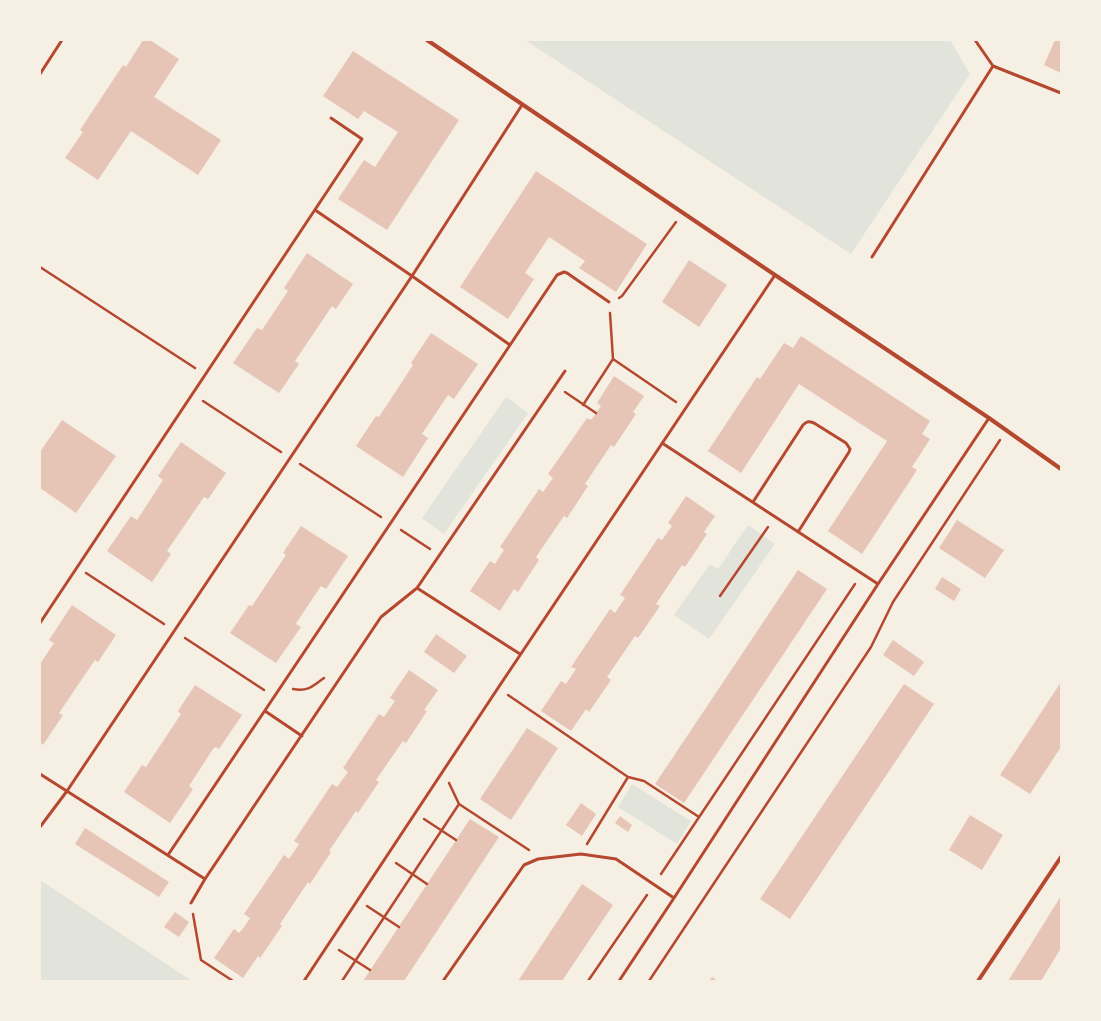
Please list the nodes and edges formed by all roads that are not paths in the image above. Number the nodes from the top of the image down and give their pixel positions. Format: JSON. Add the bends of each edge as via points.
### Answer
{"nodes":[{"id":1,"x":62,"y":40,"type":"edge"},
{"id":2,"x":427,"y":40,"type":"edge"},
{"id":3,"x":975,"y":40,"type":"edge"},
{"id":4,"x":993,"y":66,"type":"junction"},
{"id":5,"x":40,"y":74,"type":"edge"},
{"id":6,"x":1061,"y":93,"type":"edge"},
{"id":7,"x":522,"y":105,"type":"junction"},
{"id":8,"x":331,"y":118,"type":"dead end"},
{"id":9,"x":315,"y":210,"type":"junction"},
{"id":10,"x":872,"y":257,"type":"dead end"},
{"id":11,"x":775,"y":275,"type":"junction"},
{"id":12,"x":412,"y":276,"type":"junction"},
{"id":13,"x":609,"y":302,"type":"road end"},
{"id":14,"x":510,"y":345,"type":"junction"},
{"id":15,"x":565,"y":371,"type":"dead end"},
{"id":16,"x":989,"y":418,"type":"junction"},
{"id":17,"x":662,"y":443,"type":"junction"},
{"id":18,"x":1061,"y":469,"type":"edge"},
{"id":19,"x":753,"y":502,"type":"junction"},
{"id":20,"x":798,"y":532,"type":"junction"},
{"id":21,"x":878,"y":584,"type":"junction"},
{"id":22,"x":417,"y":588,"type":"junction"},
{"id":23,"x":40,"y":623,"type":"edge"},
{"id":24,"x":520,"y":654,"type":"junction"},
{"id":25,"x":265,"y":711,"type":"junction"},
{"id":26,"x":302,"y":736,"type":"junction"},
{"id":27,"x":40,"y":774,"type":"edge"},
{"id":28,"x":67,"y":791,"type":"junction"},
{"id":29,"x":40,"y":827,"type":"edge"},
{"id":30,"x":168,"y":855,"type":"junction"},
{"id":31,"x":1061,"y":857,"type":"edge"},
{"id":32,"x":205,"y":879,"type":"junction"},
{"id":33,"x":674,"y":898,"type":"junction"},
{"id":34,"x":191,"y":903,"type":"road end"},
{"id":35,"x":304,"y":981,"type":"edge"},
{"id":36,"x":443,"y":981,"type":"edge"},
{"id":37,"x":619,"y":981,"type":"edge"},
{"id":38,"x":978,"y":981,"type":"edge"}],
"edges":[{"from":1,"to":5,"type":"lane"},
{"from":2,"to":7,"type":"street"},
{"from":3,"to":4,"type":"lane"},
{"from":4,"to":6,"type":"lane"},
{"from":4,"to":10,"type":"lane"},
{"from":7,"to":11,"type":"street"},
{"from":7,"to":12,"type":"lane"},
{"from":8,"to":9,"type":"lane","via":[[362,139]]},
{"from":9,"to":12,"type":"lane"},
{"from":9,"to":23,"type":"lane"},
{"from":11,"to":16,"type":"street"},
{"from":11,"to":17,"type":"lane"},
{"from":12,"to":14,"type":"lane"},
{"from":12,"to":28,"type":"lane"},
{"from":13,"to":14,"type":"lane","via":[[567,273],[557,274]]},
{"from":14,"to":25,"type":"lane"},
{"from":15,"to":22,"type":"lane"},
{"from":16,"to":18,"type":"street"},
{"from":16,"to":21,"type":"lane"},
{"from":17,"to":19,"type":"lane"},
{"from":17,"to":24,"type":"lane"},
{"from":19,"to":20,"type":"lane"},
{"from":19,"to":20,"type":"lane","via":[[806,422],[814,423],[846,443],[849,452]]},
{"from":20,"to":21,"type":"lane"},
{"from":21,"to":33,"type":"lane"},
{"from":22,"to":24,"type":"lane"},
{"from":22,"to":26,"type":"lane","via":[[381,617]]},
{"from":24,"to":35,"type":"lane"},
{"from":25,"to":26,"type":"lane"},
{"from":25,"to":30,"type":"lane"},
{"from":26,"to":32,"type":"lane"},
{"from":27,"to":28,"type":"lane"},
{"from":28,"to":29,"type":"lane"},
{"from":28,"to":30,"type":"lane"},
{"from":30,"to":32,"type":"lane"},
{"from":31,"to":38,"type":"street"},
{"from":32,"to":34,"type":"lane"},
{"from":33,"to":36,"type":"lane","via":[[616,859],[581,854],[538,859],[524,865]]},
{"from":33,"to":37,"type":"lane"}]}
